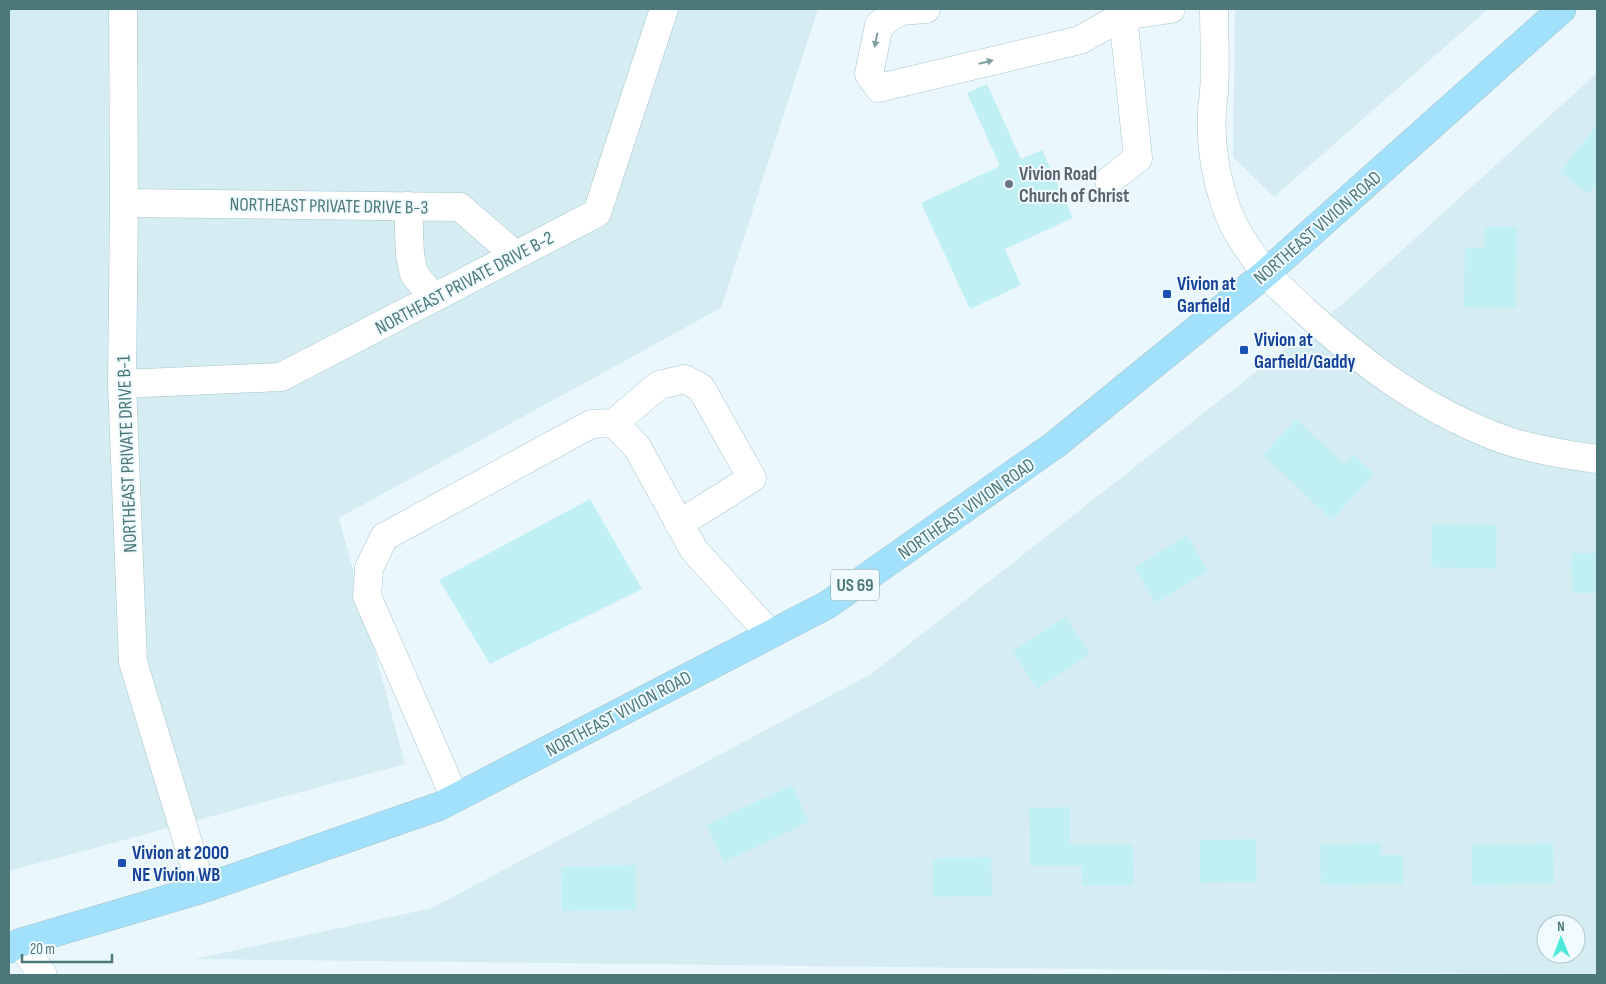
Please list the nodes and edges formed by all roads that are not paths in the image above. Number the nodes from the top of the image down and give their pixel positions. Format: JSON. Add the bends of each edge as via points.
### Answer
{"nodes":[{"id":1,"x":123,"y":9,"type":"edge"},
{"id":2,"x":664,"y":9,"type":"edge"},
{"id":3,"x":926,"y":9,"type":"edge"},
{"id":4,"x":1171,"y":9,"type":"edge"},
{"id":5,"x":1214,"y":9,"type":"edge"},
{"id":6,"x":1562,"y":9,"type":"edge"},
{"id":7,"x":1117,"y":13,"type":"edge"},
{"id":8,"x":1109,"y":181,"type":"dead end"},
{"id":9,"x":124,"y":202,"type":"junction"},
{"id":10,"x":408,"y":206,"type":"junction"},
{"id":11,"x":515,"y":255,"type":"junction"},
{"id":12,"x":1266,"y":273,"type":"junction"},
{"id":13,"x":434,"y":298,"type":"junction"},
{"id":14,"x":122,"y":384,"type":"junction"},
{"id":15,"x":614,"y":423,"type":"junction"},
{"id":16,"x":1597,"y":459,"type":"edge"},
{"id":17,"x":679,"y":524,"type":"junction"},
{"id":18,"x":770,"y":634,"type":"junction"},
{"id":19,"x":455,"y":798,"type":"junction"},
{"id":20,"x":202,"y":889,"type":"junction"},
{"id":21,"x":12,"y":945,"type":"edge"},
{"id":22,"x":42,"y":975,"type":"edge"}],
"edges":[{"from":1,"to":9,"type":"street","name":"NORTHEAST PRIVATE DRIVE B-1"},
{"from":2,"to":11,"type":"street","name":"NORTHEAST PRIVATE DRIVE B-2","via":[[597,213]]},
{"from":3,"to":7,"type":"street","one_way":true,"via":[[900,11],[879,25],[869,74],[878,88],[1080,40]]},
{"from":4,"to":7,"type":"street"},
{"from":5,"to":12,"type":"street","via":[[1212,149],[1215,168],[1225,205],[1242,240]]},
{"from":6,"to":12,"type":"main road","name":"NORTHEAST VIVION ROAD","number":"US 69"},
{"from":7,"to":8,"type":"street","via":[[1138,158]]},
{"from":9,"to":10,"type":"street","name":"NORTHEAST PRIVATE DRIVE B-3"},
{"from":9,"to":14,"type":"street","name":"NORTHEAST PRIVATE DRIVE B-1"},
{"from":10,"to":11,"type":"street","name":"NORTHEAST PRIVATE DRIVE B-3","via":[[460,207]]},
{"from":10,"to":13,"type":"street","via":[[414,274]]},
{"from":11,"to":13,"type":"street","name":"NORTHEAST PRIVATE DRIVE B-2"},
{"from":12,"to":16,"type":"street","via":[[1330,334],[1386,378],[1425,403],[1510,441],[1555,453]]},
{"from":12,"to":18,"type":"main road","name":"NORTHEAST VIVION ROAD","number":"US 69","via":[[1056,444],[827,605]]},
{"from":13,"to":14,"type":"street","name":"NORTHEAST PRIVATE DRIVE B-2","via":[[281,378]]},
{"from":14,"to":20,"type":"street","name":"NORTHEAST PRIVATE DRIVE B-1","via":[[133,662]]},
{"from":15,"to":17,"type":"street","via":[[636,447]]},
{"from":15,"to":17,"type":"street","via":[[660,385],[685,379],[701,388],[752,478]]},
{"from":15,"to":19,"type":"street","via":[[591,424],[384,537],[369,568],[367,596]]},
{"from":17,"to":18,"type":"street","via":[[694,550]]},
{"from":18,"to":19,"type":"main road","name":"NORTHEAST VIVION ROAD","number":"US 69"},
{"from":19,"to":20,"type":"main road","name":"NORTHEAST VIVION ROAD","number":"US 69"},
{"from":20,"to":21,"type":"main road","name":"NORTHEAST VIVION ROAD","number":"US 69"},
{"from":21,"to":22,"type":"street"}]}
